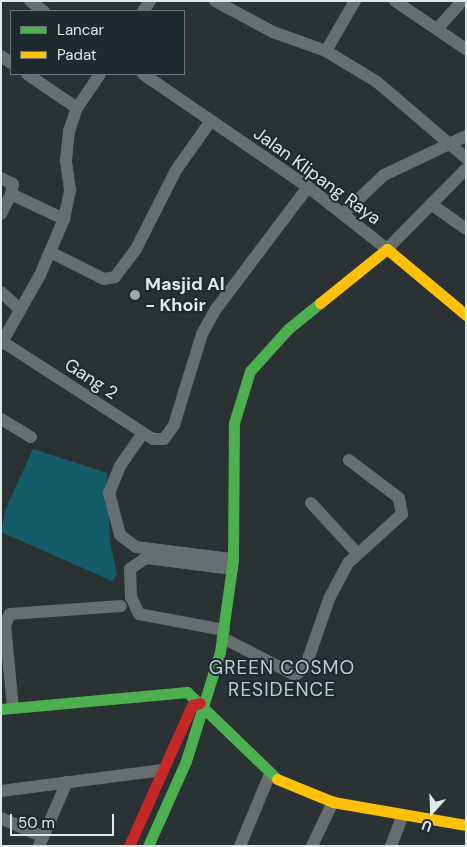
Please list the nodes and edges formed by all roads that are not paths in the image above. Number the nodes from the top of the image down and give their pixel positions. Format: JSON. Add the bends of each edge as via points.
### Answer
{"nodes":[{"id":1,"x":30,"y":1,"type":"edge"},
{"id":2,"x":215,"y":1,"type":"edge"},
{"id":3,"x":354,"y":1,"type":"edge"},
{"id":4,"x":395,"y":1,"type":"edge"},
{"id":5,"x":462,"y":1,"type":"edge"},
{"id":6,"x":43,"y":10,"type":"edge"},
{"id":7,"x":437,"y":28,"type":"junction"},
{"id":8,"x":466,"y":49,"type":"edge"},
{"id":9,"x":326,"y":51,"type":"junction"},
{"id":10,"x":28,"y":75,"type":"edge"},
{"id":11,"x":99,"y":75,"type":"edge"},
{"id":12,"x":143,"y":75,"type":"edge"},
{"id":13,"x":77,"y":108,"type":"junction"},
{"id":14,"x":210,"y":122,"type":"junction"},
{"id":15,"x":466,"y":136,"type":"edge"},
{"id":16,"x":452,"y":145,"type":"junction"},
{"id":17,"x":466,"y":158,"type":"edge"},
{"id":18,"x":466,"y":169,"type":"edge"},
{"id":19,"x":1,"y":178,"type":"edge"},
{"id":20,"x":308,"y":187,"type":"junction"},
{"id":21,"x":11,"y":194,"type":"junction"},
{"id":22,"x":431,"y":204,"type":"junction"},
{"id":23,"x":1,"y":214,"type":"edge"},
{"id":24,"x":343,"y":214,"type":"junction"},
{"id":25,"x":64,"y":219,"type":"junction"},
{"id":26,"x":466,"y":229,"type":"edge"},
{"id":27,"x":386,"y":250,"type":"junction"},
{"id":28,"x":50,"y":252,"type":"junction"},
{"id":29,"x":1,"y":292,"type":"edge"},
{"id":30,"x":20,"y":310,"type":"junction"},
{"id":31,"x":466,"y":315,"type":"edge"},
{"id":32,"x":3,"y":339,"type":"edge"},
{"id":33,"x":1,"y":419,"type":"edge"},
{"id":34,"x":143,"y":433,"type":"junction"},
{"id":35,"x":31,"y":437,"type":"dead end"},
{"id":36,"x":349,"y":460,"type":"dead end"},
{"id":37,"x":311,"y":503,"type":"dead end"},
{"id":38,"x":357,"y":553,"type":"junction"},
{"id":39,"x":232,"y":564,"type":"junction"},
{"id":40,"x":120,"y":606,"type":"dead end"},
{"id":41,"x":223,"y":634,"type":"junction"},
{"id":42,"x":200,"y":703,"type":"junction"},
{"id":43,"x":7,"y":709,"type":"edge"},
{"id":44,"x":163,"y":770,"type":"junction"},
{"id":45,"x":270,"y":774,"type":"junction"},
{"id":46,"x":67,"y":782,"type":"junction"},
{"id":47,"x":1,"y":791,"type":"edge"},
{"id":48,"x":333,"y":802,"type":"junction"},
{"id":49,"x":147,"y":805,"type":"junction"},
{"id":50,"x":163,"y":811,"type":"junction"},
{"id":51,"x":403,"y":815,"type":"junction"},
{"id":52,"x":1,"y":818,"type":"edge"},
{"id":53,"x":466,"y":825,"type":"edge"},
{"id":54,"x":41,"y":841,"type":"edge"},
{"id":55,"x":129,"y":846,"type":"edge"},
{"id":56,"x":148,"y":846,"type":"edge"},
{"id":57,"x":240,"y":846,"type":"edge"},
{"id":58,"x":312,"y":846,"type":"edge"},
{"id":59,"x":392,"y":846,"type":"edge"}],
"edges":[{"from":1,"to":6,"type":"street"},
{"from":2,"to":9,"type":"street","via":[[273,32]]},
{"from":3,"to":9,"type":"street"},
{"from":4,"to":7,"type":"street"},
{"from":5,"to":7,"type":"street"},
{"from":7,"to":8,"type":"street"},
{"from":9,"to":16,"type":"street","via":[[384,86]]},
{"from":10,"to":13,"type":"street"},
{"from":11,"to":13,"type":"street"},
{"from":12,"to":14,"type":"street","name":"Jalan Klipang Raya"},
{"from":13,"to":25,"type":"street","via":[[66,145],[70,190]]},
{"from":14,"to":20,"type":"street","name":"Jalan Klipang Raya"},
{"from":14,"to":28,"type":"street","via":[[176,170],[136,249],[115,277],[104,279]]},
{"from":15,"to":16,"type":"street"},
{"from":16,"to":17,"type":"street"},
{"from":16,"to":24,"type":"street","via":[[384,175]]},
{"from":18,"to":22,"type":"street"},
{"from":19,"to":21,"type":"street","via":[[14,184]]},
{"from":20,"to":24,"type":"street","name":"Jalan Klipang Raya"},
{"from":20,"to":34,"type":"street","name":"Gang 2","via":[[216,309],[202,334],[174,424],[162,440]]},
{"from":21,"to":23,"type":"street"},
{"from":21,"to":25,"type":"street"},
{"from":22,"to":26,"type":"street"},
{"from":22,"to":27,"type":"street"},
{"from":24,"to":27,"type":"street","name":"Jalan Klipang Raya"},
{"from":25,"to":28,"type":"street"},
{"from":27,"to":31,"type":"main road","name":"Jalan Klipang Raya"},
{"from":27,"to":39,"type":"main road","via":[[288,329],[250,371],[234,423]]},
{"from":28,"to":30,"type":"street"},
{"from":29,"to":30,"type":"street"},
{"from":30,"to":32,"type":"street"},
{"from":32,"to":34,"type":"street","name":"Gang 2"},
{"from":33,"to":35,"type":"street"},
{"from":34,"to":39,"type":"street","via":[[120,466],[109,493],[120,535],[136,547]]},
{"from":36,"to":38,"type":"street","via":[[403,506],[402,514]]},
{"from":37,"to":38,"type":"street"},
{"from":38,"to":41,"type":"street","via":[[329,599],[300,674]]},
{"from":39,"to":41,"type":"main road"},
{"from":39,"to":41,"type":"street","via":[[146,558],[130,568],[131,597],[139,614]]},
{"from":40,"to":43,"type":"street","via":[[10,614],[6,625]]},
{"from":41,"to":42,"type":"main road"},
{"from":42,"to":43,"type":"main road","via":[[187,692]]},
{"from":42,"to":44,"type":"main road","via":[[192,704]]},
{"from":42,"to":45,"type":"main road"},
{"from":42,"to":50,"type":"main road","via":[[203,709],[186,761]]},
{"from":44,"to":46,"type":"street"},
{"from":44,"to":49,"type":"main road"},
{"from":45,"to":48,"type":"main road"},
{"from":45,"to":57,"type":"street"},
{"from":46,"to":47,"type":"street"},
{"from":46,"to":54,"type":"street"},
{"from":48,"to":51,"type":"main road"},
{"from":48,"to":58,"type":"street"},
{"from":49,"to":50,"type":"main road"},
{"from":49,"to":55,"type":"main road"},
{"from":50,"to":56,"type":"main road"},
{"from":51,"to":53,"type":"main road"},
{"from":51,"to":59,"type":"street"},
{"from":52,"to":54,"type":"street"}]}
